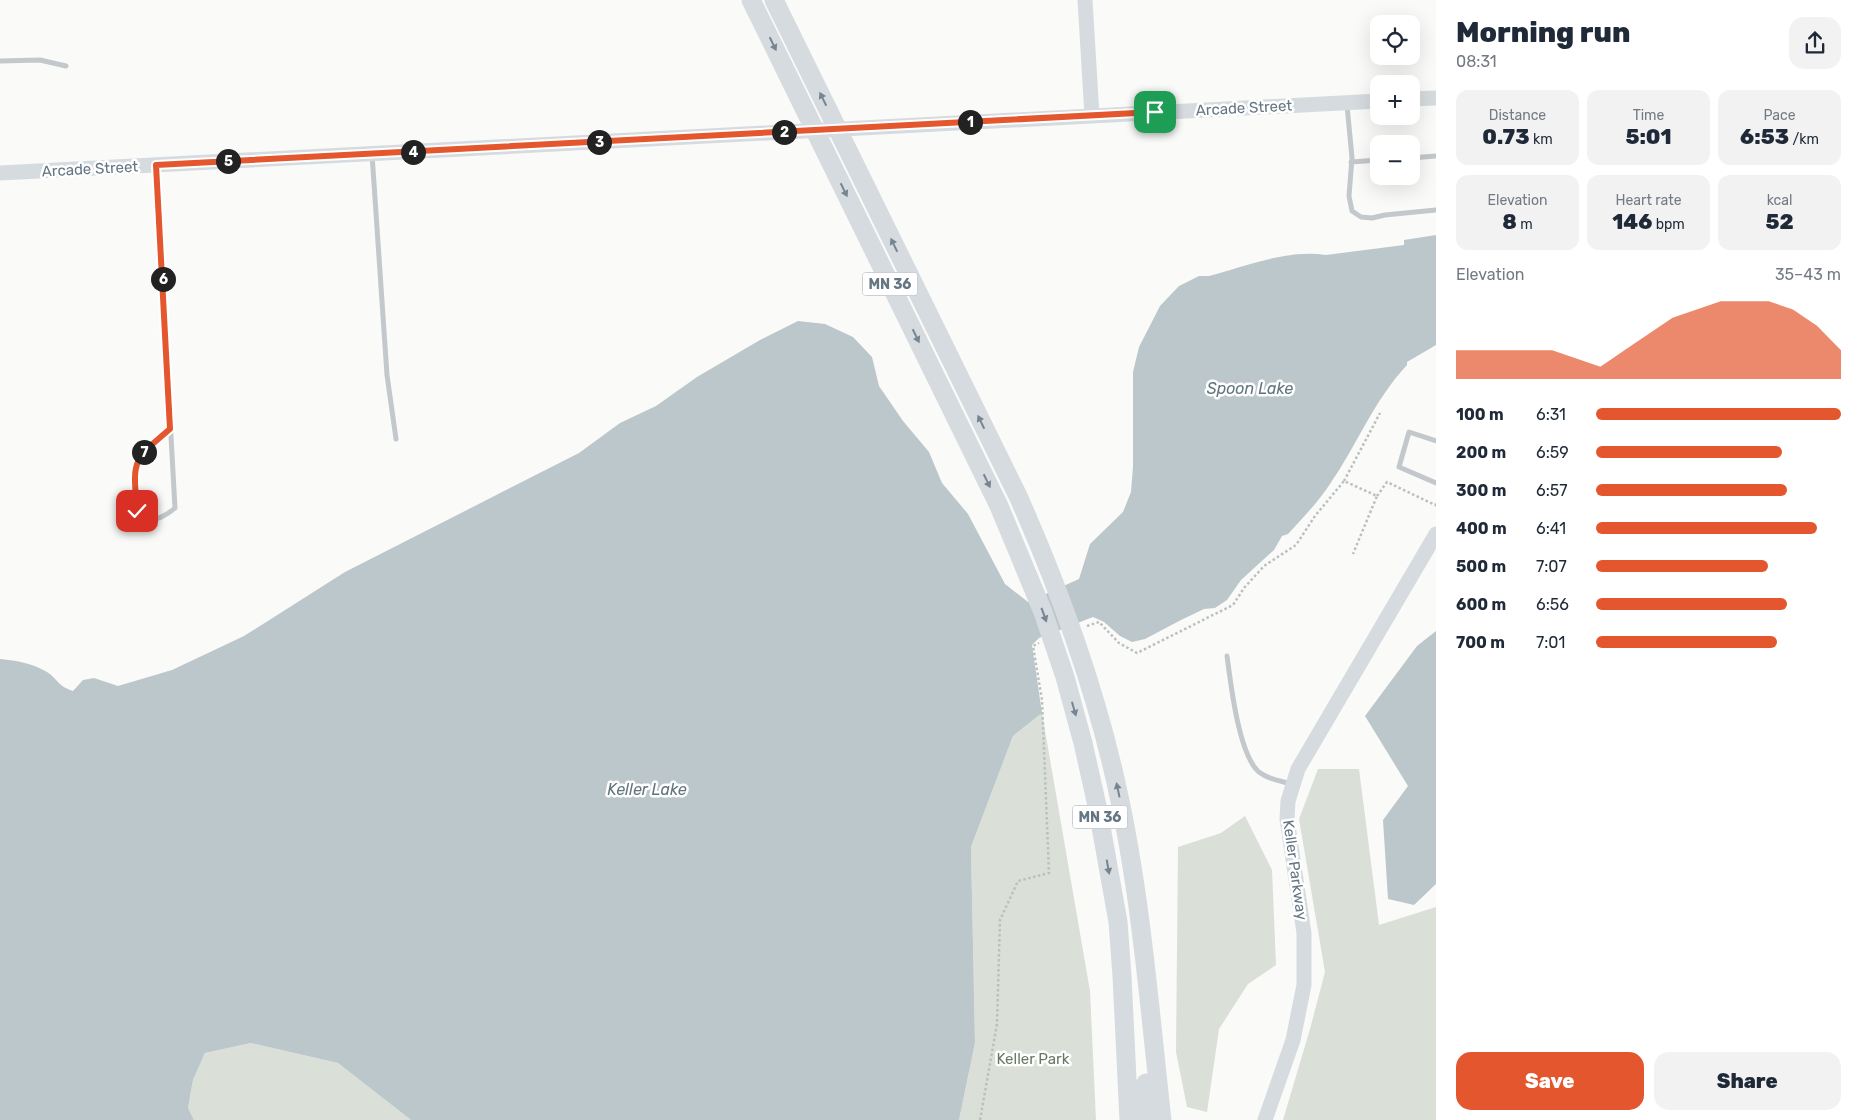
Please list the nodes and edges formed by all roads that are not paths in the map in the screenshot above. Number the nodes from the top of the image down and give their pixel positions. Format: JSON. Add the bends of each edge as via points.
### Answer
{"nodes":[{"id":1,"x":751,"y":0,"type":"edge"},
{"id":2,"x":774,"y":0,"type":"edge"},
{"id":3,"x":1086,"y":0,"type":"edge"},
{"id":4,"x":0,"y":61,"type":"edge"},
{"id":5,"x":66,"y":66,"type":"dead end"},
{"id":6,"x":1436,"y":98,"type":"edge"},
{"id":7,"x":1420,"y":99,"type":"edge"},
{"id":8,"x":1370,"y":101,"type":"edge"},
{"id":9,"x":1347,"y":102,"type":"junction"},
{"id":10,"x":1092,"y":116,"type":"junction"},
{"id":11,"x":372,"y":154,"type":"junction"},
{"id":12,"x":1436,"y":156,"type":"edge"},
{"id":13,"x":1420,"y":157,"type":"edge"},
{"id":14,"x":1370,"y":161,"type":"edge"},
{"id":15,"x":1351,"y":162,"type":"junction"},
{"id":16,"x":156,"y":165,"type":"junction"},
{"id":17,"x":0,"y":173,"type":"edge"},
{"id":18,"x":1436,"y":210,"type":"edge"},
{"id":19,"x":170,"y":429,"type":"junction"},
{"id":20,"x":396,"y":439,"type":"dead end"},
{"id":21,"x":1436,"y":441,"type":"edge"},
{"id":22,"x":1436,"y":483,"type":"edge"},
{"id":23,"x":1436,"y":534,"type":"edge"},
{"id":24,"x":1227,"y":656,"type":"dead end"},
{"id":25,"x":1292,"y":784,"type":"junction"},
{"id":26,"x":1135,"y":890,"type":"junction"},
{"id":27,"x":1122,"y":976,"type":"junction"},
{"id":28,"x":1117,"y":1120,"type":"edge"},
{"id":29,"x":1128,"y":1120,"type":"edge"},
{"id":30,"x":1148,"y":1120,"type":"edge"},
{"id":31,"x":1162,"y":1120,"type":"edge"},
{"id":32,"x":1265,"y":1120,"type":"edge"}],
"edges":[{"from":1,"to":27,"type":"highway","number":"MN 36","one_way":true,"via":[[995,497],[1027,569],[1060,662],[1083,743],[1118,922]]},
{"from":26,"to":2,"type":"highway","number":"MN 36","one_way":true,"via":[[1110,757],[1080,653],[1047,561]]},
{"from":3,"to":10,"type":"street"},
{"from":4,"to":5,"type":"lane","via":[[40,60]]},
{"from":6,"to":7,"type":"street"},
{"from":8,"to":9,"type":"street","name":"Arcade Street"},
{"from":9,"to":10,"type":"street","name":"Arcade Street"},
{"from":9,"to":15,"type":"lane"},
{"from":10,"to":11,"type":"street","name":"Arcade Street"},
{"from":11,"to":16,"type":"street","name":"Arcade Street"},
{"from":11,"to":20,"type":"lane","via":[[388,375]]},
{"from":12,"to":13,"type":"lane"},
{"from":14,"to":15,"type":"lane"},
{"from":15,"to":18,"type":"lane","via":[[1349,196],[1352,211],[1361,217]]},
{"from":16,"to":17,"type":"street","name":"Arcade Street"},
{"from":16,"to":19,"type":"lane"},
{"from":19,"to":19,"type":"lane","via":[[175,508],[166,517],[140,520],[134,476],[137,461]]},
{"from":21,"to":22,"type":"lane","via":[[1408,432],[1399,467]]},
{"from":23,"to":25,"type":"street","name":"Keller Parkway"},
{"from":24,"to":25,"type":"lane","via":[[1247,755],[1257,770]]},
{"from":25,"to":32,"type":"street","name":"Keller Parkway","via":[[1286,819],[1304,933],[1304,985],[1293,1040]]},
{"from":26,"to":30,"type":"highway","number":"MN 36"},
{"from":26,"to":31,"type":"highway"},
{"from":27,"to":28,"type":"highway"},
{"from":27,"to":29,"type":"highway","number":"MN 36"}]}
